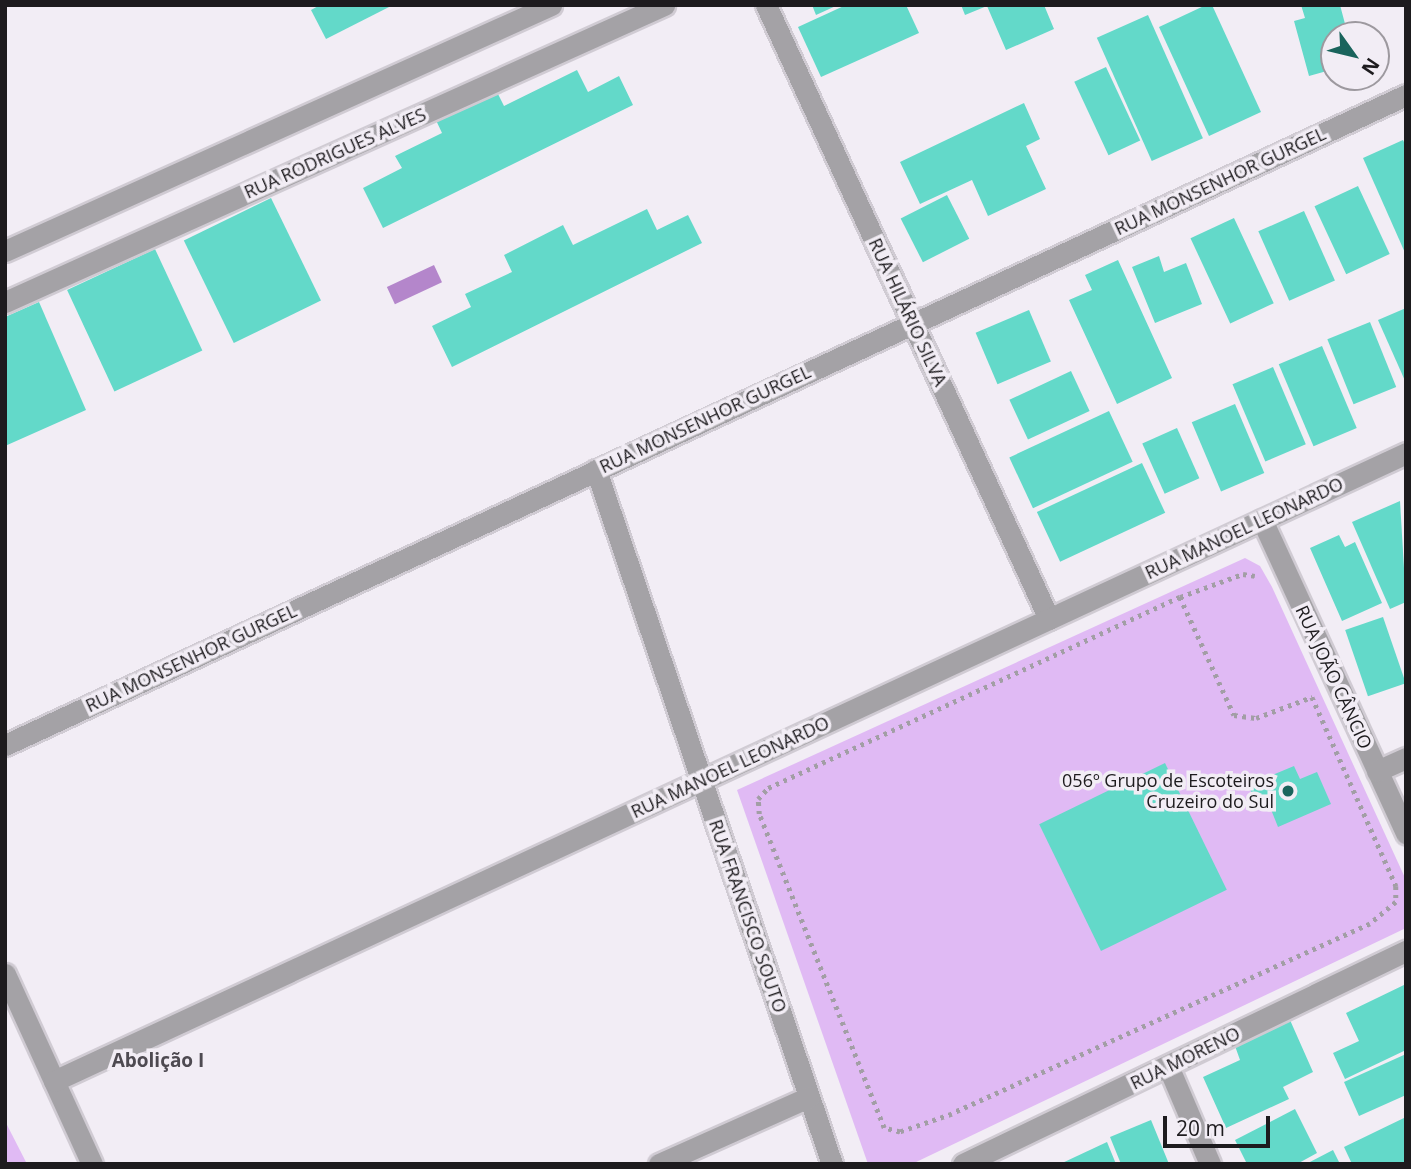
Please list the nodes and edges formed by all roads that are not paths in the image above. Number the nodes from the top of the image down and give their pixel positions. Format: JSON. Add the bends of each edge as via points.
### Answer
{"nodes":[{"id":1,"x":551,"y":5,"type":"edge"},
{"id":2,"x":664,"y":5,"type":"edge"},
{"id":3,"x":766,"y":5,"type":"edge"},
{"id":4,"x":1406,"y":95,"type":"edge"},
{"id":5,"x":5,"y":251,"type":"edge"},
{"id":6,"x":5,"y":302,"type":"edge"},
{"id":7,"x":912,"y":322,"type":"junction"},
{"id":8,"x":1406,"y":453,"type":"edge"},
{"id":9,"x":596,"y":470,"type":"junction"},
{"id":10,"x":1262,"y":520,"type":"junction"},
{"id":11,"x":1049,"y":619,"type":"junction"},
{"id":12,"x":5,"y":745,"type":"edge"},
{"id":13,"x":1406,"y":758,"type":"edge"},
{"id":14,"x":1377,"y":771,"type":"junction"},
{"id":15,"x":702,"y":780,"type":"junction"},
{"id":16,"x":1406,"y":833,"type":"edge"},
{"id":17,"x":1406,"y":951,"type":"edge"},
{"id":18,"x":5,"y":974,"type":"edge"},
{"id":19,"x":1168,"y":1066,"type":"junction"},
{"id":20,"x":54,"y":1081,"type":"junction"},
{"id":21,"x":809,"y":1097,"type":"junction"},
{"id":22,"x":92,"y":1164,"type":"edge"},
{"id":23,"x":659,"y":1164,"type":"edge"},
{"id":24,"x":832,"y":1164,"type":"edge"},
{"id":25,"x":963,"y":1164,"type":"edge"},
{"id":26,"x":1210,"y":1164,"type":"edge"}],
"edges":[{"from":1,"to":5,"type":"street"},
{"from":2,"to":6,"type":"street","name":"RUA RODRIGUES ALVES"},
{"from":3,"to":7,"type":"street","name":"RUA HILÁRIO SILVA"},
{"from":4,"to":7,"type":"street","name":"RUA MONSENHOR GURGEL"},
{"from":7,"to":9,"type":"street","name":"RUA MONSENHOR GURGEL"},
{"from":7,"to":11,"type":"street","name":"RUA HILÁRIO SILVA"},
{"from":8,"to":10,"type":"street","name":"RUA MANOEL LEONARDO"},
{"from":9,"to":12,"type":"street","name":"RUA MONSENHOR GURGEL"},
{"from":9,"to":15,"type":"street","name":"RUA FRANCISCO SOUTO"},
{"from":10,"to":11,"type":"street","name":"RUA MANOEL LEONARDO"},
{"from":10,"to":14,"type":"street","name":"RUA JOÃO CÂNCIO"},
{"from":11,"to":15,"type":"street","name":"RUA MANOEL LEONARDO"},
{"from":13,"to":14,"type":"street"},
{"from":14,"to":16,"type":"street","name":"RUA JOÃO CÂNCIO"},
{"from":15,"to":20,"type":"street","name":"RUA MANOEL LEONARDO"},
{"from":15,"to":21,"type":"street","name":"RUA FRANCISCO SOUTO"},
{"from":17,"to":19,"type":"street","name":"RUA MORENO"},
{"from":18,"to":20,"type":"street"},
{"from":19,"to":25,"type":"street","name":"RUA MORENO"},
{"from":19,"to":26,"type":"street"},
{"from":20,"to":22,"type":"street"},
{"from":21,"to":23,"type":"street"},
{"from":21,"to":24,"type":"street","name":"RUA FRANCISCO SOUTO"}]}
